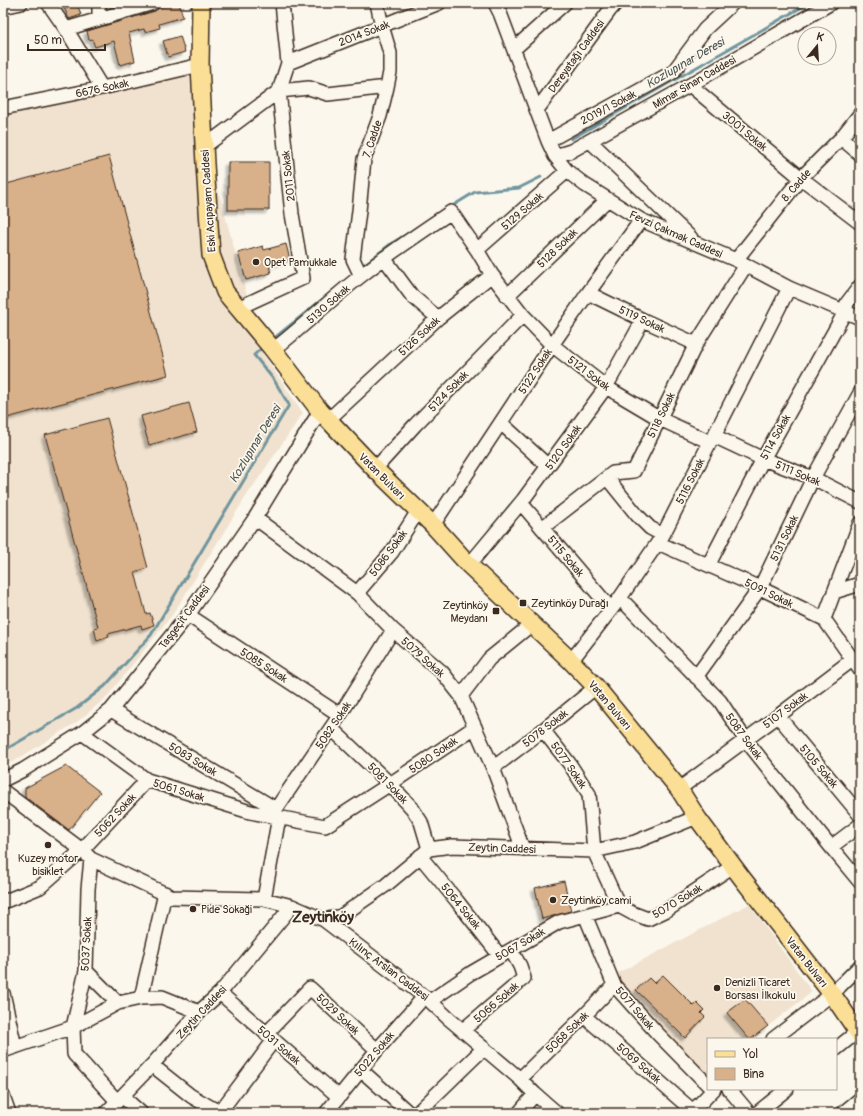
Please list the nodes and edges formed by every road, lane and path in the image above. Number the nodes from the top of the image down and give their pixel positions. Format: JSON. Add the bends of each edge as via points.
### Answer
{"nodes":[{"id":1,"x":21,"y":3,"type":"edge"},
{"id":2,"x":48,"y":3,"type":"edge"},
{"id":3,"x":99,"y":3,"type":"edge"},
{"id":4,"x":153,"y":3,"type":"edge"},
{"id":5,"x":201,"y":3,"type":"edge"},
{"id":6,"x":282,"y":3,"type":"edge"},
{"id":7,"x":377,"y":3,"type":"edge"},
{"id":8,"x":439,"y":3,"type":"edge"},
{"id":9,"x":565,"y":3,"type":"edge"},
{"id":10,"x":733,"y":3,"type":"edge"},
{"id":11,"x":831,"y":3,"type":"edge"},
{"id":12,"x":610,"y":5,"type":"edge"},
{"id":13,"x":498,"y":6,"type":"edge"},
{"id":14,"x":3,"y":7,"type":"edge"},
{"id":15,"x":100,"y":18,"type":"junction"},
{"id":16,"x":382,"y":26,"type":"junction"},
{"id":17,"x":66,"y":29,"type":"junction"},
{"id":18,"x":514,"y":49,"type":"junction"},
{"id":19,"x":288,"y":63,"type":"junction"},
{"id":20,"x":200,"y":65,"type":"junction"},
{"id":21,"x":690,"y":85,"type":"junction"},
{"id":22,"x":387,"y":87,"type":"junction"},
{"id":23,"x":102,"y":88,"type":"junction"},
{"id":24,"x":279,"y":92,"type":"junction"},
{"id":25,"x":3,"y":108,"type":"edge"},
{"id":26,"x":537,"y":110,"type":"junction"},
{"id":27,"x":860,"y":114,"type":"edge"},
{"id":28,"x":841,"y":138,"type":"junction"},
{"id":29,"x":548,"y":141,"type":"junction"},
{"id":30,"x":590,"y":141,"type":"junction"},
{"id":31,"x":205,"y":146,"type":"junction"},
{"id":32,"x":860,"y":154,"type":"edge"},
{"id":33,"x":555,"y":156,"type":"junction"},
{"id":34,"x":567,"y":171,"type":"junction"},
{"id":35,"x":801,"y":178,"type":"junction"},
{"id":36,"x":607,"y":200,"type":"junction"},
{"id":37,"x":641,"y":220,"type":"junction"},
{"id":38,"x":860,"y":223,"type":"edge"},
{"id":39,"x":696,"y":244,"type":"junction"},
{"id":40,"x":477,"y":250,"type":"junction"},
{"id":41,"x":384,"y":258,"type":"junction"},
{"id":42,"x":741,"y":263,"type":"junction"},
{"id":43,"x":360,"y":274,"type":"junction"},
{"id":44,"x":492,"y":275,"type":"junction"},
{"id":45,"x":860,"y":286,"type":"edge"},
{"id":46,"x":789,"y":288,"type":"junction"},
{"id":47,"x":588,"y":293,"type":"junction"},
{"id":48,"x":507,"y":296,"type":"junction"},
{"id":49,"x":238,"y":308,"type":"junction"},
{"id":50,"x":845,"y":312,"type":"junction"},
{"id":51,"x":523,"y":315,"type":"junction"},
{"id":52,"x":438,"y":318,"type":"junction"},
{"id":53,"x":860,"y":318,"type":"edge"},
{"id":54,"x":644,"y":320,"type":"junction"},
{"id":55,"x":696,"y":344,"type":"junction"},
{"id":56,"x":269,"y":345,"type":"junction"},
{"id":57,"x":552,"y":345,"type":"junction"},
{"id":58,"x":606,"y":387,"type":"junction"},
{"id":59,"x":860,"y":393,"type":"edge"},
{"id":60,"x":324,"y":415,"type":"junction"},
{"id":61,"x":660,"y":419,"type":"junction"},
{"id":62,"x":501,"y":423,"type":"junction"},
{"id":63,"x":712,"y":439,"type":"junction"},
{"id":64,"x":763,"y":458,"type":"junction"},
{"id":65,"x":548,"y":466,"type":"junction"},
{"id":66,"x":375,"y":469,"type":"junction"},
{"id":67,"x":606,"y":478,"type":"junction"},
{"id":68,"x":813,"y":478,"type":"junction"},
{"id":69,"x":860,"y":502,"type":"edge"},
{"id":70,"x":521,"y":503,"type":"junction"},
{"id":71,"x":418,"y":511,"type":"junction"},
{"id":72,"x":255,"y":518,"type":"junction"},
{"id":73,"x":860,"y":523,"type":"edge"},
{"id":74,"x":432,"y":525,"type":"junction"},
{"id":75,"x":542,"y":528,"type":"junction"},
{"id":76,"x":660,"y":539,"type":"junction"},
{"id":77,"x":708,"y":564,"type":"junction"},
{"id":78,"x":469,"y":565,"type":"junction"},
{"id":79,"x":860,"y":584,"type":"edge"},
{"id":80,"x":760,"y":588,"type":"junction"},
{"id":81,"x":834,"y":592,"type":"junction"},
{"id":82,"x":357,"y":593,"type":"junction"},
{"id":83,"x":620,"y":598,"type":"junction"},
{"id":84,"x":611,"y":609,"type":"junction"},
{"id":85,"x":188,"y":615,"type":"junction"},
{"id":86,"x":824,"y":620,"type":"junction"},
{"id":87,"x":532,"y":624,"type":"junction"},
{"id":88,"x":393,"y":630,"type":"junction"},
{"id":89,"x":571,"y":661,"type":"junction"},
{"id":90,"x":858,"y":666,"type":"edge"},
{"id":91,"x":696,"y":677,"type":"junction"},
{"id":92,"x":596,"y":687,"type":"junction"},
{"id":93,"x":461,"y":696,"type":"junction"},
{"id":94,"x":111,"y":710,"type":"junction"},
{"id":95,"x":340,"y":715,"type":"junction"},
{"id":96,"x":778,"y":716,"type":"junction"},
{"id":97,"x":475,"y":727,"type":"junction"},
{"id":98,"x":331,"y":728,"type":"junction"},
{"id":99,"x":543,"y":730,"type":"junction"},
{"id":100,"x":82,"y":733,"type":"junction"},
{"id":101,"x":745,"y":740,"type":"junction"},
{"id":102,"x":493,"y":768,"type":"junction"},
{"id":103,"x":3,"y":780,"type":"edge"},
{"id":104,"x":147,"y":780,"type":"junction"},
{"id":105,"x":390,"y":784,"type":"junction"},
{"id":106,"x":678,"y":789,"type":"junction"},
{"id":107,"x":3,"y":791,"type":"edge"},
{"id":108,"x":274,"y":814,"type":"junction"},
{"id":109,"x":860,"y":815,"type":"edge"},
{"id":110,"x":697,"y":817,"type":"junction"},
{"id":111,"x":860,"y":825,"type":"edge"},
{"id":112,"x":831,"y":847,"type":"junction"},
{"id":113,"x":523,"y":849,"type":"junction"},
{"id":114,"x":594,"y":851,"type":"junction"},
{"id":115,"x":425,"y":853,"type":"junction"},
{"id":116,"x":86,"y":854,"type":"junction"},
{"id":117,"x":733,"y":866,"type":"junction"},
{"id":118,"x":860,"y":882,"type":"edge"},
{"id":119,"x":165,"y":893,"type":"junction"},
{"id":120,"x":264,"y":899,"type":"junction"},
{"id":121,"x":3,"y":902,"type":"edge"},
{"id":122,"x":292,"y":906,"type":"junction"},
{"id":123,"x":619,"y":906,"type":"junction"},
{"id":124,"x":585,"y":915,"type":"junction"},
{"id":125,"x":324,"y":920,"type":"junction"},
{"id":126,"x":505,"y":953,"type":"junction"},
{"id":127,"x":860,"y":966,"type":"edge"},
{"id":128,"x":86,"y":971,"type":"junction"},
{"id":129,"x":614,"y":985,"type":"junction"},
{"id":130,"x":3,"y":993,"type":"edge"},
{"id":131,"x":220,"y":993,"type":"junction"},
{"id":132,"x":832,"y":994,"type":"junction"},
{"id":133,"x":141,"y":998,"type":"junction"},
{"id":134,"x":427,"y":999,"type":"junction"},
{"id":135,"x":118,"y":1003,"type":"junction"},
{"id":136,"x":199,"y":1012,"type":"junction"},
{"id":137,"x":584,"y":1016,"type":"junction"},
{"id":138,"x":73,"y":1027,"type":"junction"},
{"id":139,"x":463,"y":1030,"type":"junction"},
{"id":140,"x":859,"y":1033,"type":"edge"},
{"id":141,"x":270,"y":1037,"type":"junction"},
{"id":142,"x":774,"y":1038,"type":"edge"},
{"id":143,"x":484,"y":1048,"type":"junction"},
{"id":144,"x":837,"y":1048,"type":"edge"},
{"id":145,"x":9,"y":1049,"type":"edge"},
{"id":146,"x":377,"y":1050,"type":"junction"},
{"id":147,"x":152,"y":1065,"type":"junction"},
{"id":148,"x":361,"y":1070,"type":"junction"},
{"id":149,"x":520,"y":1079,"type":"junction"},
{"id":150,"x":707,"y":1083,"type":"edge"},
{"id":151,"x":710,"y":1090,"type":"edge"},
{"id":152,"x":730,"y":1090,"type":"edge"},
{"id":153,"x":784,"y":1090,"type":"edge"},
{"id":154,"x":535,"y":1094,"type":"junction"},
{"id":155,"x":771,"y":1094,"type":"edge"},
{"id":156,"x":3,"y":1096,"type":"edge"},
{"id":157,"x":339,"y":1097,"type":"junction"},
{"id":158,"x":120,"y":1099,"type":"junction"},
{"id":159,"x":860,"y":1100,"type":"edge"},
{"id":160,"x":230,"y":1109,"type":"edge"},
{"id":161,"x":692,"y":1112,"type":"edge"},
{"id":162,"x":9,"y":1113,"type":"edge"},
{"id":163,"x":106,"y":1113,"type":"edge"},
{"id":164,"x":141,"y":1113,"type":"edge"},
{"id":165,"x":326,"y":1113,"type":"edge"},
{"id":166,"x":409,"y":1113,"type":"edge"},
{"id":167,"x":417,"y":1113,"type":"edge"},
{"id":168,"x":519,"y":1113,"type":"edge"},
{"id":169,"x":557,"y":1113,"type":"edge"},
{"id":170,"x":749,"y":1113,"type":"edge"},
{"id":171,"x":757,"y":1113,"type":"edge"},
{"id":172,"x":843,"y":1113,"type":"edge"}],
"edges":[{"from":1,"to":14,"type":"street"},
{"from":2,"to":17,"type":"street"},
{"from":3,"to":15,"type":"street"},
{"from":4,"to":15,"type":"street"},
{"from":5,"to":20,"type":"main road","name":"Eski Acıpayam Caddesi"},
{"from":6,"to":19,"type":"street","name":"2011 Sokak"},
{"from":7,"to":16,"type":"street","name":"7. Cadde"},
{"from":8,"to":16,"type":"street","name":"2014 Sokak"},
{"from":9,"to":18,"type":"street"},
{"from":10,"to":29,"type":"street","name":"2019/1 Sokak","via":[[705,29],[673,72]]},
{"from":11,"to":21,"type":"street","name":"Mimar Sinan Caddesi"},
{"from":12,"to":26,"type":"street","name":"Dereyatağı Caddesi"},
{"from":13,"to":18,"type":"street","name":"Fevzi Çakmak Caddesi"},
{"from":15,"to":17,"type":"street"},
{"from":16,"to":19,"type":"street","name":"2014 Sokak"},
{"from":16,"to":22,"type":"street","name":"7. Cadde","via":[[390,53]]},
{"from":17,"to":23,"type":"street"},
{"from":18,"to":26,"type":"street","name":"Fevzi Çakmak Caddesi"},
{"from":19,"to":24,"type":"street","name":"2011 Sokak"},
{"from":20,"to":23,"type":"street","name":"6676 Sokak"},
{"from":20,"to":31,"type":"main road","name":"Eski Acıpayam Caddesi"},
{"from":21,"to":30,"type":"street","name":"Mimar Sinan Caddesi"},
{"from":21,"to":35,"type":"street","name":"3001 Sokak"},
{"from":22,"to":24,"type":"street","via":[[328,94],[309,88]]},
{"from":22,"to":43,"type":"street","name":"7. Cadde","via":[[380,116],[364,159],[353,259]]},
{"from":23,"to":25,"type":"street","name":"6676 Sokak"},
{"from":24,"to":31,"type":"street"},
{"from":24,"to":49,"type":"street","name":"2011 Sokak","via":[[292,214],[303,278]]},
{"from":26,"to":29,"type":"street","name":"Fevzi Çakmak Caddesi"},
{"from":27,"to":28,"type":"street","name":"8. Cadde"},
{"from":28,"to":32,"type":"street"},
{"from":28,"to":35,"type":"street","name":"8. Cadde"},
{"from":29,"to":33,"type":"street","name":"Fevzi Çakmak Caddesi"},
{"from":30,"to":33,"type":"street","name":"Mimar Sinan Caddesi"},
{"from":30,"to":39,"type":"street"},
{"from":31,"to":49,"type":"main road","name":"Eski Acıpayam Caddesi","via":[[211,255],[225,292]]},
{"from":33,"to":34,"type":"street","name":"Fevzi Çakmak Caddesi"},
{"from":34,"to":36,"type":"street","name":"Fevzi Çakmak Caddesi"},
{"from":34,"to":40,"type":"street","name":"5129 Sokak"},
{"from":35,"to":38,"type":"street","name":"3001 Sokak"},
{"from":35,"to":42,"type":"street","name":"8. Cadde"},
{"from":36,"to":37,"type":"street","name":"Fevzi Çakmak Caddesi"},
{"from":36,"to":48,"type":"street","name":"5128 Sokak"},
{"from":37,"to":39,"type":"street","name":"Fevzi Çakmak Caddesi"},
{"from":37,"to":47,"type":"street","name":"5122 Sokak"},
{"from":39,"to":42,"type":"street","name":"Fevzi Çakmak Caddesi"},
{"from":40,"to":41,"type":"street","name":"5130 Sokak","via":[[451,212]]},
{"from":40,"to":44,"type":"street"},
{"from":41,"to":43,"type":"street","name":"5130 Sokak"},
{"from":41,"to":52,"type":"street","via":[[412,296]]},
{"from":42,"to":46,"type":"street","name":"Fevzi Çakmak Caddesi"},
{"from":42,"to":55,"type":"street","name":"5118 Sokak"},
{"from":43,"to":56,"type":"street","name":"5130 Sokak","via":[[298,330]]},
{"from":44,"to":48,"type":"street","name":"5121 Sokak"},
{"from":44,"to":52,"type":"street","name":"5126 Sokak"},
{"from":45,"to":50,"type":"street","name":"5114 Sokak","via":[[847,303]]},
{"from":46,"to":50,"type":"street","name":"Fevzi Çakmak Caddesi"},
{"from":46,"to":63,"type":"street","name":"5116 Sokak"},
{"from":47,"to":54,"type":"street","name":"5119 Sokak"},
{"from":47,"to":57,"type":"street","name":"5122 Sokak"},
{"from":48,"to":51,"type":"street","name":"5121 Sokak"},
{"from":49,"to":56,"type":"main road","name":"Eski Acıpayam Caddesi"},
{"from":50,"to":53,"type":"street","name":"Fevzi Çakmak Caddesi"},
{"from":50,"to":64,"type":"street","name":"5114 Sokak"},
{"from":51,"to":57,"type":"street","name":"5121 Sokak"},
{"from":51,"to":66,"type":"street","name":"5124 Sokak"},
{"from":52,"to":60,"type":"street","name":"5126 Sokak"},
{"from":54,"to":55,"type":"street","name":"5119 Sokak"},
{"from":54,"to":58,"type":"street","name":"5120 Sokak"},
{"from":55,"to":61,"type":"street","name":"5118 Sokak"},
{"from":56,"to":60,"type":"main road","name":"Eski Acıpayam Caddesi"},
{"from":57,"to":58,"type":"street","name":"5121 Sokak"},
{"from":57,"to":62,"type":"street","name":"5122 Sokak"},
{"from":58,"to":61,"type":"street","name":"5121 Sokak"},
{"from":58,"to":65,"type":"street","name":"5120 Sokak"},
{"from":59,"to":68,"type":"street","name":"5131 Sokak"},
{"from":60,"to":66,"type":"main road","name":"Vatan Bulvarı"},
{"from":60,"to":72,"type":"street","name":"Taşgeçit Caddesi"},
{"from":61,"to":63,"type":"street","name":"5121 Sokak"},
{"from":61,"to":67,"type":"street","name":"5118 Sokak","via":[[634,471],[613,473]]},
{"from":62,"to":65,"type":"street"},
{"from":62,"to":74,"type":"street","name":"5122 Sokak"},
{"from":63,"to":64,"type":"street","name":"5111 Sokak"},
{"from":63,"to":76,"type":"street","name":"5116 Sokak"},
{"from":64,"to":68,"type":"street","name":"5111 Sokak"},
{"from":64,"to":77,"type":"street","name":"5114 Sokak"},
{"from":65,"to":70,"type":"street","name":"5120 Sokak"},
{"from":66,"to":71,"type":"main road","name":"Vatan Bulvarı"},
{"from":67,"to":75,"type":"street","name":"5118 Sokak"},
{"from":67,"to":76,"type":"street","name":"5091 Sokak"},
{"from":68,"to":69,"type":"street","name":"5111 Sokak"},
{"from":68,"to":80,"type":"street","name":"5131 Sokak"},
{"from":70,"to":75,"type":"street","name":"5115 Sokak"},
{"from":70,"to":78,"type":"street","name":"5120 Sokak"},
{"from":71,"to":74,"type":"main road","name":"Vatan Bulvarı"},
{"from":71,"to":82,"type":"street","name":"5086 Sokak","via":[[392,552]]},
{"from":72,"to":82,"type":"street","name":"5079 Sokak"},
{"from":72,"to":85,"type":"street","name":"Taşgeçit Caddesi"},
{"from":73,"to":81,"type":"street"},
{"from":74,"to":78,"type":"main road","name":"Vatan Bulvarı"},
{"from":75,"to":84,"type":"street","name":"5115 Sokak"},
{"from":76,"to":77,"type":"street","name":"5091 Sokak"},
{"from":76,"to":83,"type":"street","name":"5116 Sokak"},
{"from":77,"to":80,"type":"street","name":"5091 Sokak"},
{"from":78,"to":87,"type":"main road","name":"Vatan Bulvarı"},
{"from":79,"to":81,"type":"street"},
{"from":80,"to":86,"type":"street","name":"5091 Sokak"},
{"from":80,"to":91,"type":"street","name":"5131 Sokak"},
{"from":81,"to":86,"type":"street"},
{"from":82,"to":88,"type":"street","name":"5079 Sokak"},
{"from":83,"to":84,"type":"street","name":"5116 Sokak"},
{"from":83,"to":91,"type":"street","name":"5087 Sokak"},
{"from":84,"to":89,"type":"street","name":"5116 Sokak"},
{"from":85,"to":94,"type":"street","name":"Taşgeçit Caddesi"},
{"from":85,"to":95,"type":"street","name":"5085 Sokak"},
{"from":86,"to":90,"type":"street","name":"5091 Sokak"},
{"from":87,"to":89,"type":"main road","name":"Vatan Bulvarı"},
{"from":87,"to":93,"type":"street","via":[[489,659]]},
{"from":88,"to":93,"type":"street","name":"5079 Sokak","via":[[442,672]]},
{"from":88,"to":95,"type":"street","name":"5082 Sokak"},
{"from":89,"to":92,"type":"main road","name":"Vatan Bulvarı"},
{"from":90,"to":96,"type":"street","name":"5107 Sokak"},
{"from":91,"to":101,"type":"street","name":"5087 Sokak","via":[[720,701]]},
{"from":92,"to":99,"type":"street","name":"5078 Sokak"},
{"from":92,"to":106,"type":"main road","name":"Vatan Bulvarı"},
{"from":93,"to":97,"type":"street","name":"5079 Sokak"},
{"from":94,"to":100,"type":"street","name":"Taşgeçit Caddesi"},
{"from":94,"to":108,"type":"street","name":"5083 Sokak"},
{"from":95,"to":98,"type":"street","name":"5082 Sokak"},
{"from":96,"to":101,"type":"street","name":"5107 Sokak"},
{"from":96,"to":109,"type":"street","name":"5105 Sokak"},
{"from":97,"to":102,"type":"street","name":"5079 Sokak"},
{"from":97,"to":105,"type":"street","name":"5080 Sokak"},
{"from":98,"to":105,"type":"street","name":"5081 Sokak"},
{"from":98,"to":108,"type":"street","name":"5082 Sokak"},
{"from":99,"to":102,"type":"street","name":"5078 Sokak"},
{"from":99,"to":114,"type":"street","name":"5077 Sokak","via":[[589,794]]},
{"from":100,"to":103,"type":"street","name":"Taşgeçit Caddesi"},
{"from":100,"to":104,"type":"street","name":"5061 Sokak"},
{"from":101,"to":106,"type":"street","name":"5107 Sokak"},
{"from":101,"to":112,"type":"street","name":"5087 Sokak"},
{"from":102,"to":113,"type":"street","name":"5079 Sokak"},
{"from":104,"to":108,"type":"street","name":"5061 Sokak","via":[[250,812]]},
{"from":104,"to":116,"type":"street","name":"5062 Sokak"},
{"from":105,"to":108,"type":"street","name":"5061 Sokak","via":[[325,826]]},
{"from":105,"to":115,"type":"street","name":"5081 Sokak","via":[[421,822]]},
{"from":106,"to":110,"type":"main road","name":"Vatan Bulvarı"},
{"from":107,"to":116,"type":"street","name":"Kılınç Arslan Caddesi"},
{"from":108,"to":120,"type":"street"},
{"from":110,"to":114,"type":"street","name":"Zeytin Caddesi","via":[[635,842]]},
{"from":110,"to":117,"type":"main road","name":"Vatan Bulvarı"},
{"from":111,"to":112,"type":"street"},
{"from":112,"to":118,"type":"street","name":"5087 Sokak"},
{"from":113,"to":114,"type":"street","name":"Zeytin Caddesi"},
{"from":113,"to":115,"type":"street","name":"Zeytin Caddesi","via":[[452,846]]},
{"from":114,"to":123,"type":"street","name":"5077 Sokak"},
{"from":115,"to":125,"type":"street","via":[[386,885],[341,916]]},
{"from":115,"to":126,"type":"street","name":"5064 Sokak","via":[[457,901]]},
{"from":116,"to":119,"type":"street","name":"Kılınç Arslan Caddesi"},
{"from":116,"to":121,"type":"street","name":"5062 Sokak","via":[[40,887]]},
{"from":116,"to":128,"type":"street","name":"5037 Sokak"},
{"from":117,"to":123,"type":"street","name":"5070 Sokak","via":[[667,910],[648,919]]},
{"from":117,"to":132,"type":"main road","name":"Vatan Bulvarı"},
{"from":119,"to":120,"type":"street","name":"Kılınç Arslan Caddesi","via":[[172,896]]},
{"from":119,"to":133,"type":"street"},
{"from":120,"to":122,"type":"street","name":"Kılınç Arslan Caddesi"},
{"from":122,"to":125,"type":"street","name":"Kılınç Arslan Caddesi"},
{"from":122,"to":131,"type":"street","name":"Zeytin Caddesi"},
{"from":123,"to":124,"type":"street","name":"5067 Sokak"},
{"from":124,"to":126,"type":"street","name":"5067 Sokak","via":[[559,922]]},
{"from":124,"to":129,"type":"street","name":"5071 Sokak"},
{"from":125,"to":134,"type":"street","name":"Kılınç Arslan Caddesi"},
{"from":126,"to":134,"type":"street","name":"5067 Sokak"},
{"from":126,"to":139,"type":"street","name":"5066 Sokak","via":[[520,966],[524,978]]},
{"from":127,"to":132,"type":"street"},
{"from":128,"to":135,"type":"street"},
{"from":128,"to":138,"type":"street","name":"5037 Sokak"},
{"from":129,"to":137,"type":"street","name":"5068 Sokak"},
{"from":129,"to":150,"type":"street","name":"5071 Sokak"},
{"from":130,"to":145,"type":"street"},
{"from":131,"to":136,"type":"street","name":"Zeytin Caddesi"},
{"from":131,"to":141,"type":"street","name":"5031 Sokak"},
{"from":132,"to":140,"type":"main road","name":"Vatan Bulvarı"},
{"from":132,"to":142,"type":"street"},
{"from":133,"to":135,"type":"street"},
{"from":133,"to":136,"type":"street","via":[[162,997]]},
{"from":134,"to":139,"type":"street","name":"Kılınç Arslan Caddesi"},
{"from":134,"to":146,"type":"street","name":"5022 Sokak"},
{"from":135,"to":138,"type":"street"},
{"from":136,"to":147,"type":"street","name":"Zeytin Caddesi"},
{"from":137,"to":149,"type":"street","name":"5068 Sokak"},
{"from":137,"to":161,"type":"street","name":"5069 Sokak"},
{"from":138,"to":145,"type":"street"},
{"from":138,"to":158,"type":"street","name":"5037 Sokak","via":[[74,1054]]},
{"from":139,"to":143,"type":"street","name":"Kılınç Arslan Caddesi"},
{"from":140,"to":144,"type":"street"},
{"from":141,"to":146,"type":"street","name":"5029 Sokak","via":[[310,988]]},
{"from":141,"to":157,"type":"street","name":"5031 Sokak"},
{"from":141,"to":160,"type":"street"},
{"from":143,"to":149,"type":"street","name":"Kılınç Arslan Caddesi"},
{"from":143,"to":167,"type":"street"},
{"from":146,"to":148,"type":"street","name":"5022 Sokak"},
{"from":147,"to":158,"type":"street","name":"Zeytin Caddesi"},
{"from":147,"to":160,"type":"street","via":[[191,1096],[218,1111]]},
{"from":148,"to":157,"type":"street","name":"5022 Sokak"},
{"from":148,"to":166,"type":"street"},
{"from":149,"to":154,"type":"street","name":"Kılınç Arslan Caddesi"},
{"from":151,"to":161,"type":"street"},
{"from":152,"to":170,"type":"street"},
{"from":153,"to":155,"type":"street"},
{"from":154,"to":168,"type":"street"},
{"from":154,"to":169,"type":"street","name":"Kılınç Arslan Caddesi"},
{"from":155,"to":171,"type":"street"},
{"from":156,"to":162,"type":"street"},
{"from":157,"to":165,"type":"street","name":"5022 Sokak"},
{"from":158,"to":163,"type":"street","name":"Zeytin Caddesi"},
{"from":158,"to":164,"type":"street","name":"5037 Sokak"},
{"from":159,"to":172,"type":"street"}]}
